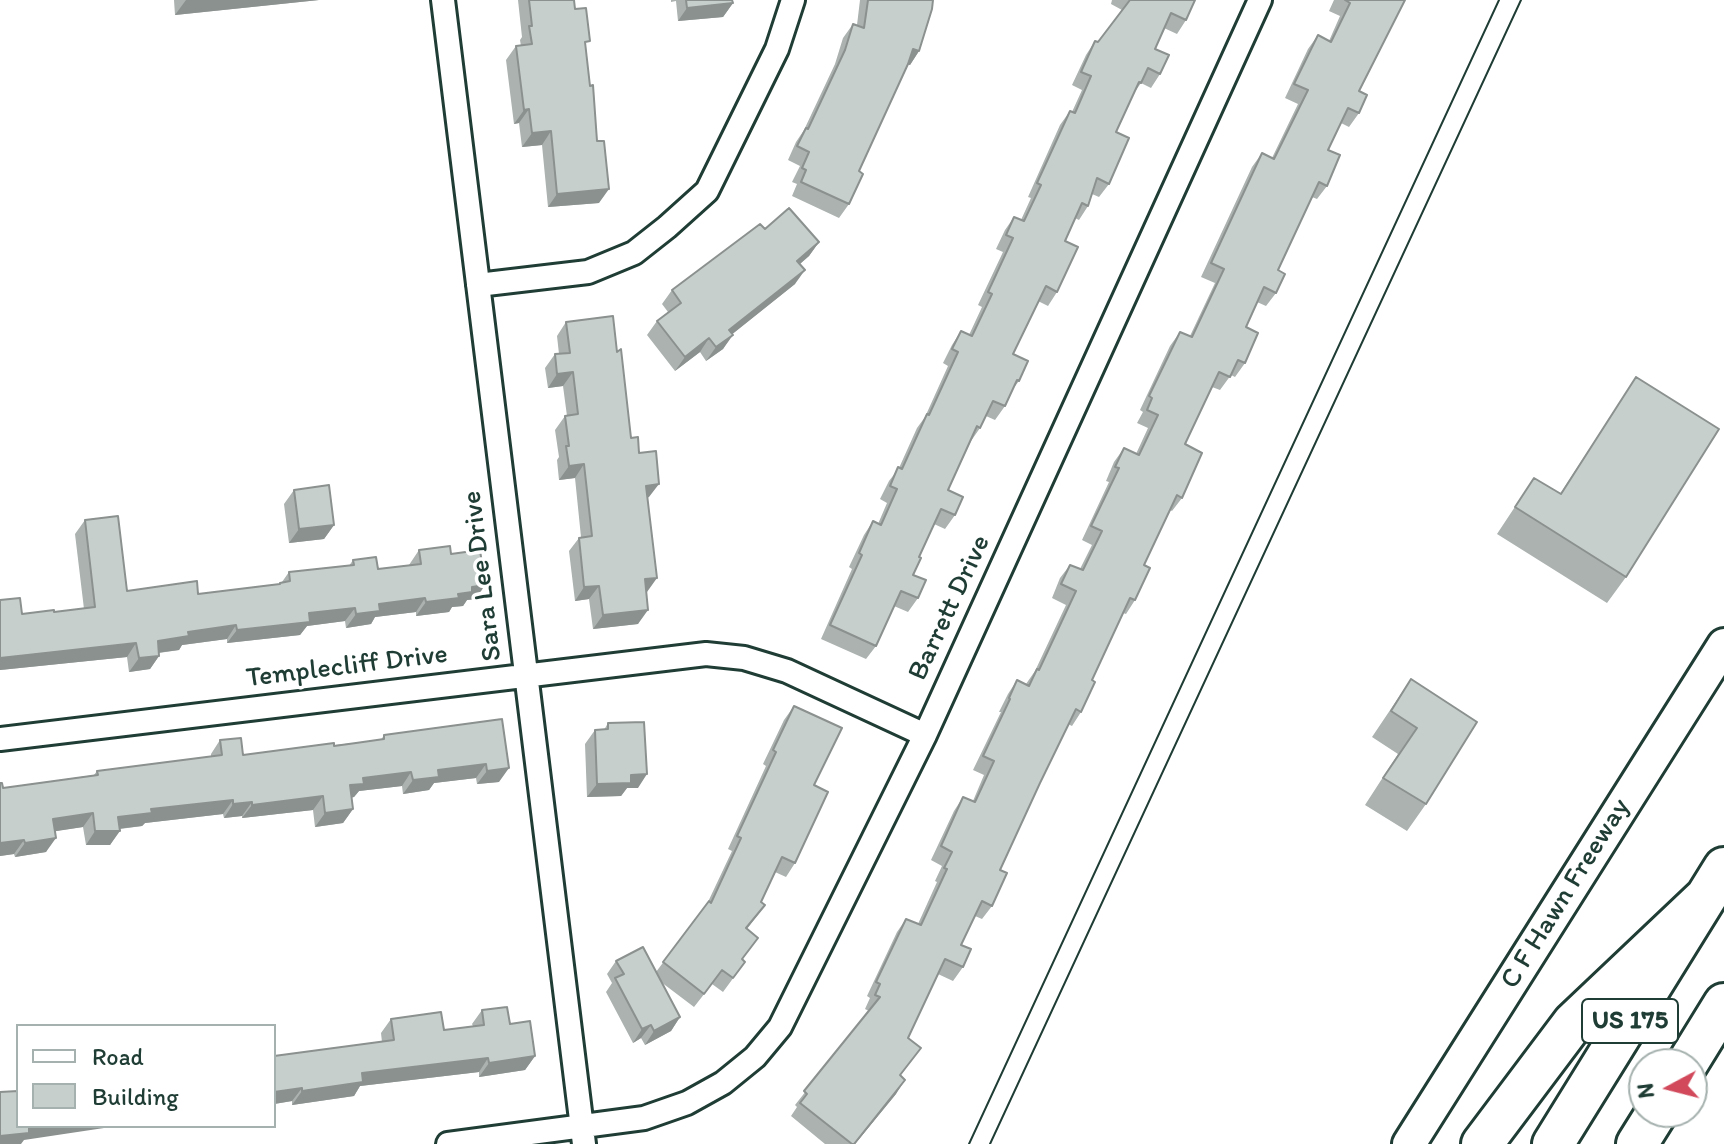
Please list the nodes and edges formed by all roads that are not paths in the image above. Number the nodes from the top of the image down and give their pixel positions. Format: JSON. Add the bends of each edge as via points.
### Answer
{"nodes":[{"id":1,"x":443,"y":0,"type":"edge"},
{"id":2,"x":793,"y":0,"type":"edge"},
{"id":3,"x":1260,"y":0,"type":"edge"},
{"id":4,"x":478,"y":285,"type":"junction"},
{"id":5,"x":1724,"y":645,"type":"edge"},
{"id":6,"x":525,"y":676,"type":"junction"},
{"id":7,"x":925,"y":735,"type":"junction"},
{"id":8,"x":0,"y":739,"type":"edge"},
{"id":9,"x":1715,"y":883,"type":"edge"},
{"id":10,"x":1724,"y":1004,"type":"edge"},
{"id":11,"x":1697,"y":1048,"type":"edge"},
{"id":12,"x":583,"y":1135,"type":"edge"},
{"id":13,"x":448,"y":1144,"type":"edge"},
{"id":14,"x":1409,"y":1144,"type":"edge"},
{"id":15,"x":1482,"y":1144,"type":"edge"},
{"id":16,"x":1553,"y":1144,"type":"edge"}],
"edges":[{"from":1,"to":4,"type":"street","name":"Sara Lee Drive"},
{"from":2,"to":4,"type":"street","via":[[777,49],[707,191],[634,253],[588,272]]},
{"from":3,"to":7,"type":"street","name":"Barrett Drive"},
{"from":4,"to":6,"type":"street","name":"Sara Lee Drive"},
{"from":5,"to":14,"type":"main road","name":"C F Hawn Freeway"},
{"from":6,"to":7,"type":"street","name":"Templecliff Drive","via":[[706,654],[744,658],[787,671]]},
{"from":6,"to":8,"type":"street","name":"Templecliff Drive"},
{"from":6,"to":12,"type":"street","name":"Sara Lee Drive"},
{"from":7,"to":12,"type":"street","name":"Barrett Drive","via":[[780,1027],[755,1057],[687,1103]]},
{"from":9,"to":15,"type":"highway","via":[[1573,1023]]},
{"from":9,"to":16,"type":"highway","number":"US 175"},
{"from":10,"to":11,"type":"highway","number":"US 175"},
{"from":12,"to":13,"type":"street","name":"Barrett Drive"}]}
